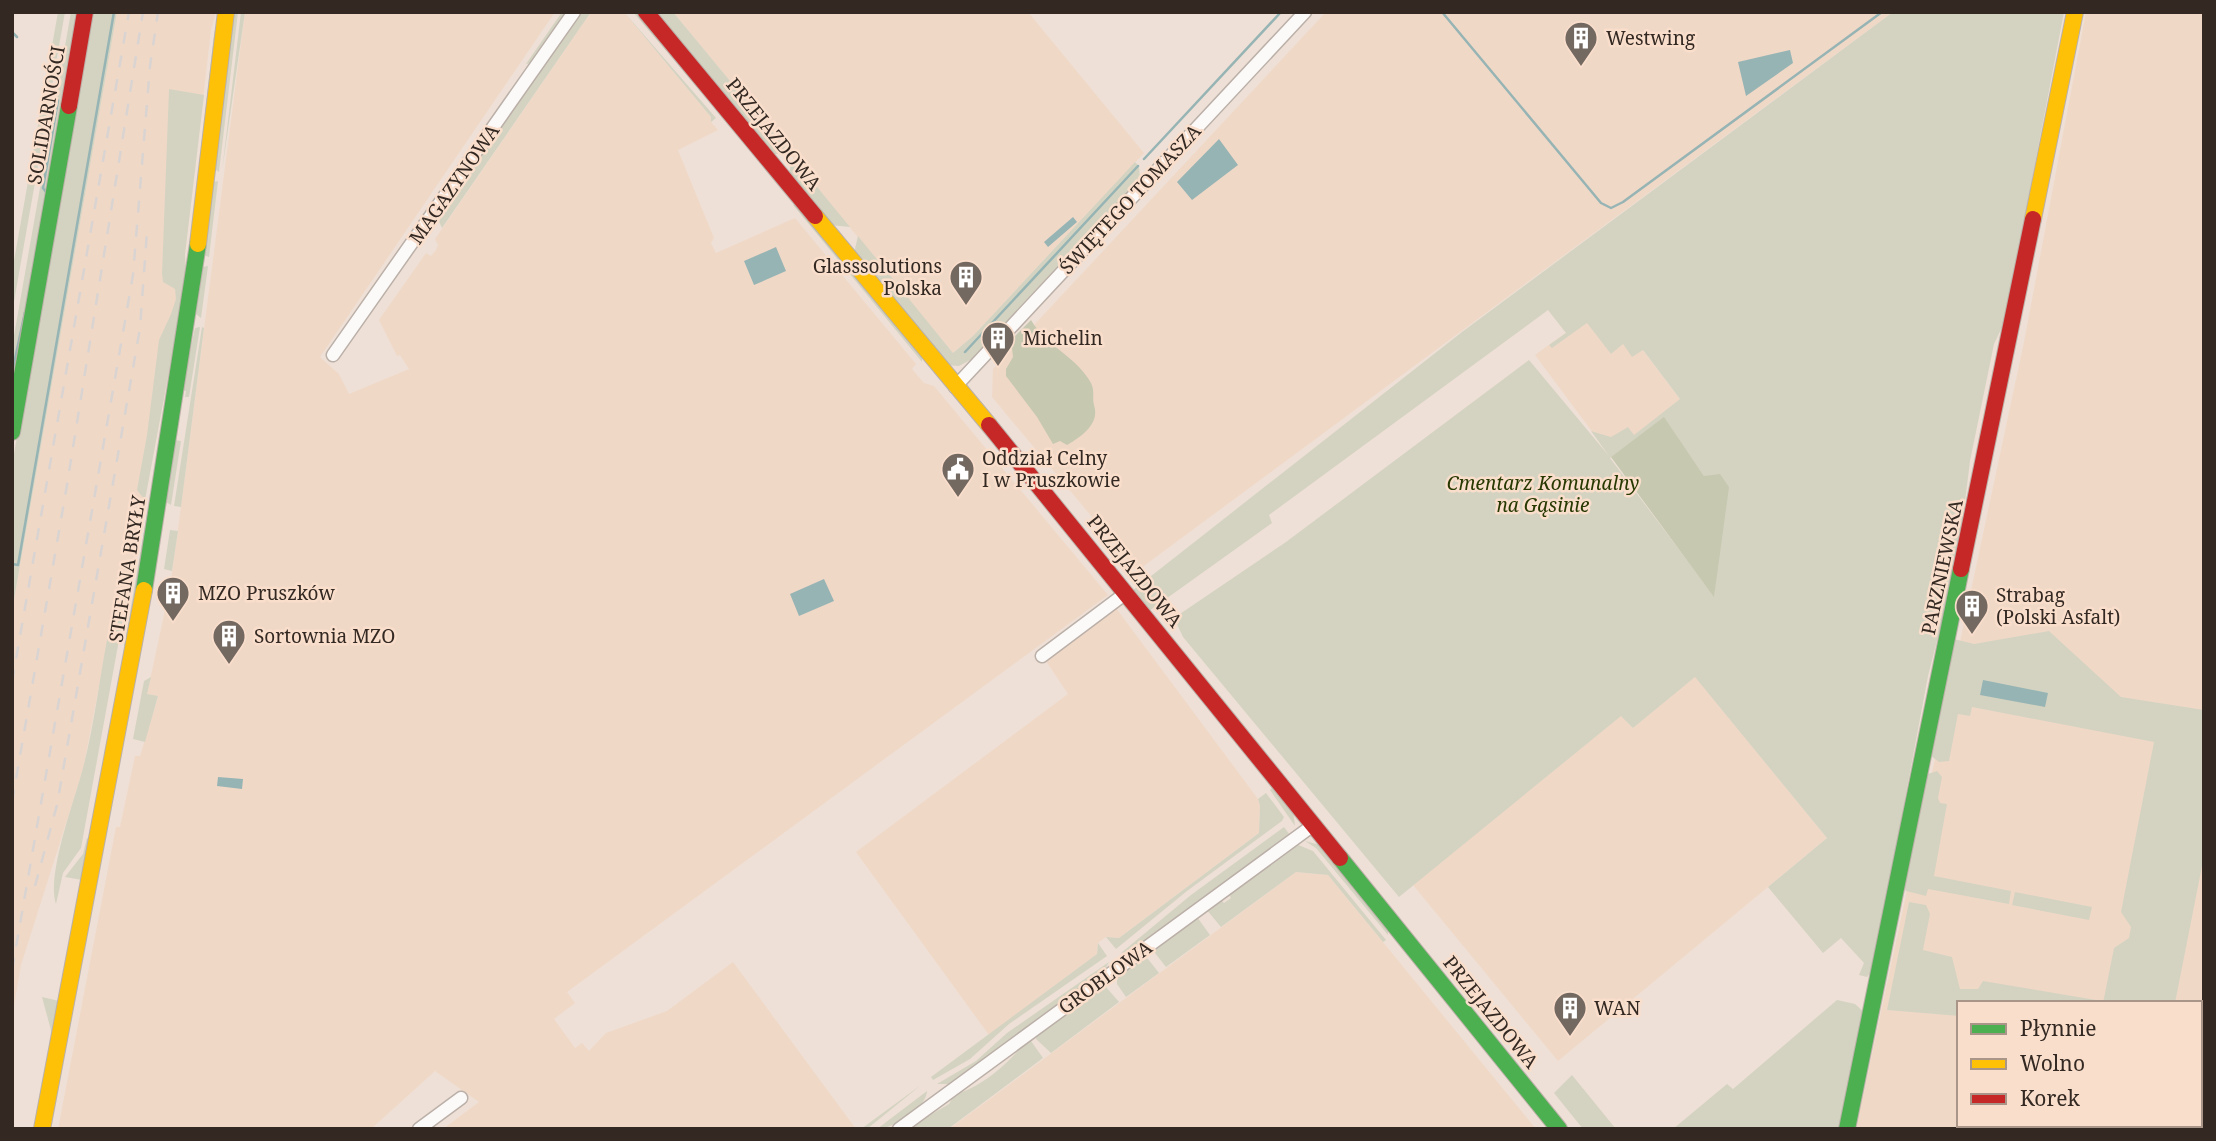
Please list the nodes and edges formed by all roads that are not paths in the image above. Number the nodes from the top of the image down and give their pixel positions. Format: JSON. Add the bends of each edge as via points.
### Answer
{"nodes":[{"id":1,"x":85,"y":12,"type":"edge"},
{"id":2,"x":226,"y":12,"type":"edge"},
{"id":3,"x":574,"y":12,"type":"edge"},
{"id":4,"x":646,"y":12,"type":"edge"},
{"id":5,"x":1305,"y":12,"type":"edge"},
{"id":6,"x":2075,"y":12,"type":"edge"},
{"id":7,"x":333,"y":355,"type":"dead end"},
{"id":8,"x":955,"y":387,"type":"junction"},
{"id":9,"x":12,"y":432,"type":"edge"},
{"id":10,"x":1126,"y":593,"type":"junction"},
{"id":11,"x":1042,"y":656,"type":"dead end"},
{"id":12,"x":1312,"y":826,"type":"junction"},
{"id":13,"x":461,"y":1098,"type":"dead end"},
{"id":14,"x":42,"y":1129,"type":"edge"},
{"id":15,"x":419,"y":1129,"type":"edge"},
{"id":16,"x":899,"y":1129,"type":"edge"},
{"id":17,"x":1559,"y":1129,"type":"edge"},
{"id":18,"x":1847,"y":1129,"type":"edge"}],
"edges":[{"from":1,"to":9,"type":"street","name":"SOLIDARNOŚCI"},
{"from":2,"to":14,"type":"street","name":"STEFANA BRYŁY","via":[[192,299],[148,571]]},
{"from":3,"to":7,"type":"street","name":"MAGAZYNOWA"},
{"from":4,"to":8,"type":"street","name":"PRZEJAZDOWA"},
{"from":5,"to":8,"type":"street","name":"ŚWIĘTEGO TOMASZA"},
{"from":6,"to":18,"type":"street","name":"PARZNIEWSKA"},
{"from":8,"to":10,"type":"street","name":"PRZEJAZDOWA"},
{"from":10,"to":11,"type":"street"},
{"from":10,"to":12,"type":"street","name":"PRZEJAZDOWA"},
{"from":12,"to":16,"type":"street","name":"GROBLOWA"},
{"from":12,"to":17,"type":"street","name":"PRZEJAZDOWA"},
{"from":13,"to":15,"type":"street"}]}
